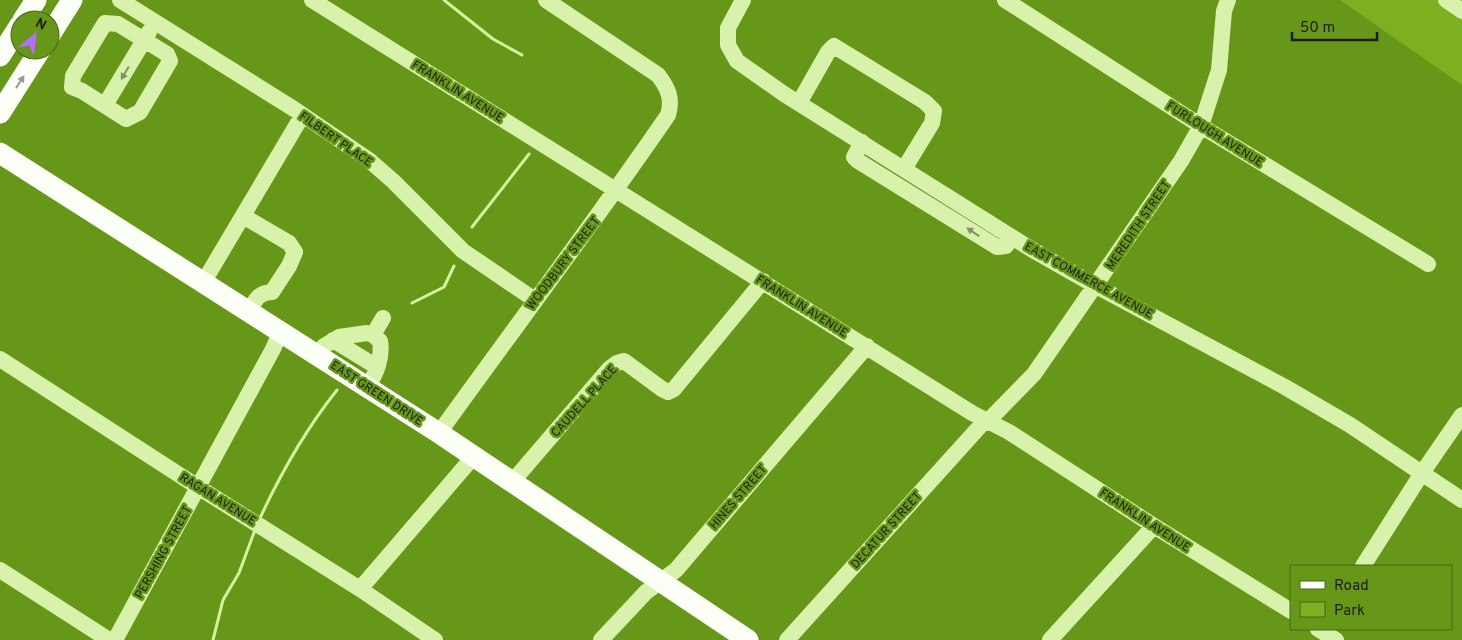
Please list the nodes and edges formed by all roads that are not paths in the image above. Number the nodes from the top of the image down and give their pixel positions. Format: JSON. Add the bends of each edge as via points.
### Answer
{"nodes":[{"id":1,"x":72,"y":0,"type":"edge"},
{"id":2,"x":120,"y":0,"type":"edge"},
{"id":3,"x":312,"y":0,"type":"edge"},
{"id":4,"x":546,"y":0,"type":"edge"},
{"id":5,"x":743,"y":0,"type":"edge"},
{"id":6,"x":1005,"y":0,"type":"edge"},
{"id":7,"x":1228,"y":0,"type":"edge"},
{"id":8,"x":1446,"y":0,"type":"edge"},
{"id":9,"x":1462,"y":11,"type":"edge"},
{"id":10,"x":60,"y":19,"type":"edge"},
{"id":11,"x":155,"y":22,"type":"junction"},
{"id":12,"x":10,"y":40,"type":"edge"},
{"id":13,"x":144,"y":40,"type":"junction"},
{"id":14,"x":0,"y":56,"type":"edge"},
{"id":15,"x":34,"y":60,"type":"edge"},
{"id":16,"x":799,"y":103,"type":"junction"},
{"id":17,"x":105,"y":105,"type":"junction"},
{"id":18,"x":0,"y":113,"type":"edge"},
{"id":19,"x":302,"y":116,"type":"junction"},
{"id":20,"x":1201,"y":126,"type":"junction"},
{"id":21,"x":862,"y":142,"type":"junction"},
{"id":22,"x":0,"y":153,"type":"edge"},
{"id":23,"x":904,"y":169,"type":"junction"},
{"id":24,"x":617,"y":190,"type":"junction"},
{"id":25,"x":243,"y":216,"type":"junction"},
{"id":26,"x":1012,"y":237,"type":"junction"},
{"id":27,"x":1428,"y":264,"type":"dead end"},
{"id":28,"x":763,"y":281,"type":"junction"},
{"id":29,"x":204,"y":283,"type":"junction"},
{"id":30,"x":1096,"y":286,"type":"junction"},
{"id":31,"x":535,"y":300,"type":"junction"},
{"id":32,"x":249,"y":311,"type":"junction"},
{"id":33,"x":383,"y":318,"type":"dead end"},
{"id":34,"x":281,"y":331,"type":"junction"},
{"id":35,"x":373,"y":335,"type":"junction"},
{"id":36,"x":867,"y":346,"type":"junction"},
{"id":37,"x":325,"y":348,"type":"junction"},
{"id":38,"x":0,"y":359,"type":"edge"},
{"id":39,"x":378,"y":366,"type":"junction"},
{"id":40,"x":368,"y":387,"type":"junction"},
{"id":41,"x":1462,"y":415,"type":"edge"},
{"id":42,"x":988,"y":421,"type":"junction"},
{"id":43,"x":439,"y":433,"type":"junction"},
{"id":44,"x":474,"y":456,"type":"junction"},
{"id":45,"x":1422,"y":473,"type":"junction"},
{"id":46,"x":512,"y":482,"type":"junction"},
{"id":47,"x":198,"y":487,"type":"junction"},
{"id":48,"x":1462,"y":500,"type":"edge"},
{"id":49,"x":1154,"y":526,"type":"junction"},
{"id":50,"x":1364,"y":565,"type":"edge"},
{"id":51,"x":0,"y":570,"type":"edge"},
{"id":52,"x":661,"y":581,"type":"junction"},
{"id":53,"x":360,"y":589,"type":"junction"},
{"id":54,"x":1290,"y":611,"type":"edge"},
{"id":55,"x":1319,"y":632,"type":"edge"},
{"id":56,"x":109,"y":640,"type":"edge"},
{"id":57,"x":115,"y":640,"type":"edge"},
{"id":58,"x":435,"y":640,"type":"edge"},
{"id":59,"x":602,"y":640,"type":"edge"},
{"id":60,"x":748,"y":640,"type":"edge"},
{"id":61,"x":787,"y":640,"type":"edge"},
{"id":62,"x":1050,"y":640,"type":"edge"},
{"id":63,"x":1336,"y":640,"type":"edge"}],
"edges":[{"from":1,"to":10,"type":"main road"},
{"from":2,"to":11,"type":"street","name":"FILBERT PLACE"},
{"from":3,"to":24,"type":"street","name":"FRANKLIN AVENUE"},
{"from":4,"to":24,"type":"street","name":"WOODBURY STREET","via":[[658,75],[667,87],[670,98],[668,116]]},
{"from":5,"to":16,"type":"street","name":"EAST COMMERCE AVENUE","via":[[728,28],[728,45],[737,60]]},
{"from":6,"to":20,"type":"street","name":"FURLOUGH AVENUE"},
{"from":7,"to":20,"type":"street","name":"MEREDITH STREET","via":[[1219,70]]},
{"from":8,"to":9,"type":"street"},
{"from":11,"to":13,"type":"street"},
{"from":11,"to":19,"type":"street","name":"FILBERT PLACE"},
{"from":12,"to":14,"type":"main road"},
{"from":13,"to":17,"type":"street","one_way":true},
{"from":13,"to":17,"type":"street","via":[[167,54],[170,61],[140,112],[126,118]]},
{"from":13,"to":17,"type":"street","via":[[118,24],[105,23],[82,61],[73,76],[72,87]]},
{"from":18,"to":15,"type":"main road","one_way":true},
{"from":16,"to":21,"type":"street","name":"EAST COMMERCE AVENUE"},
{"from":16,"to":23,"type":"street","via":[[834,46],[925,102],[934,110],[932,123]]},
{"from":19,"to":25,"type":"street"},
{"from":19,"to":31,"type":"street","name":"FILBERT PLACE","via":[[369,160],[463,251]]},
{"from":20,"to":27,"type":"street","name":"FURLOUGH AVENUE"},
{"from":20,"to":30,"type":"street","name":"MEREDITH STREET"},
{"from":21,"to":23,"type":"street","name":"EAST COMMERCE AVENUE"},
{"from":26,"to":21,"type":"street","one_way":true,"via":[[1006,246],[997,246],[858,161],[854,157]]},
{"from":22,"to":29,"type":"main road","name":"EAST GREEN DRIVE"},
{"from":23,"to":26,"type":"street","name":"EAST COMMERCE AVENUE"},
{"from":24,"to":28,"type":"street","name":"FRANKLIN AVENUE"},
{"from":24,"to":31,"type":"street","name":"WOODBURY STREET"},
{"from":25,"to":29,"type":"street"},
{"from":25,"to":32,"type":"street","via":[[289,244],[295,252],[272,292],[258,296]]},
{"from":26,"to":30,"type":"street","name":"EAST COMMERCE AVENUE"},
{"from":28,"to":36,"type":"street","name":"FRANKLIN AVENUE"},
{"from":28,"to":46,"type":"street","name":"CAUDELL PLACE","via":[[674,389],[668,392],[624,361],[617,363]]},
{"from":29,"to":32,"type":"main road","name":"EAST GREEN DRIVE"},
{"from":30,"to":42,"type":"street","name":"MEREDITH STREET","via":[[1034,374]]},
{"from":30,"to":45,"type":"street","name":"EAST COMMERCE AVENUE","via":[[1285,387]]},
{"from":31,"to":43,"type":"street","name":"WOODBURY STREET"},
{"from":32,"to":34,"type":"main road","name":"EAST GREEN DRIVE"},
{"from":33,"to":35,"type":"street"},
{"from":34,"to":37,"type":"main road","name":"EAST GREEN DRIVE"},
{"from":34,"to":47,"type":"street","name":"PERSHING STREET"},
{"from":35,"to":37,"type":"street","via":[[361,333],[339,337]]},
{"from":35,"to":39,"type":"street","via":[[380,341]]},
{"from":36,"to":42,"type":"street","name":"FRANKLIN AVENUE"},
{"from":36,"to":52,"type":"street","name":"HINES STREET","via":[[676,570]]},
{"from":37,"to":39,"type":"street"},
{"from":37,"to":40,"type":"main road","name":"EAST GREEN DRIVE"},
{"from":38,"to":47,"type":"street","name":"RAGAN AVENUE"},
{"from":39,"to":40,"type":"street"},
{"from":40,"to":43,"type":"main road","name":"EAST GREEN DRIVE"},
{"from":41,"to":45,"type":"street"},
{"from":42,"to":49,"type":"street","name":"FRANKLIN AVENUE"},
{"from":42,"to":61,"type":"street","name":"DECATUR STREET"},
{"from":43,"to":44,"type":"main road","name":"EAST GREEN DRIVE"},
{"from":44,"to":46,"type":"main road","name":"EAST GREEN DRIVE"},
{"from":44,"to":53,"type":"street"},
{"from":45,"to":48,"type":"street","name":"EAST COMMERCE AVENUE"},
{"from":45,"to":50,"type":"street"},
{"from":46,"to":52,"type":"main road","name":"EAST GREEN DRIVE"},
{"from":47,"to":53,"type":"street","name":"RAGAN AVENUE"},
{"from":47,"to":57,"type":"street","name":"PERSHING STREET"},
{"from":49,"to":54,"type":"street","name":"FRANKLIN AVENUE"},
{"from":49,"to":62,"type":"street"},
{"from":51,"to":56,"type":"street"},
{"from":52,"to":59,"type":"street","name":"HINES STREET","via":[[646,592]]},
{"from":52,"to":60,"type":"main road","name":"EAST GREEN DRIVE"},
{"from":53,"to":58,"type":"street","name":"RAGAN AVENUE"},
{"from":55,"to":63,"type":"street"}]}
